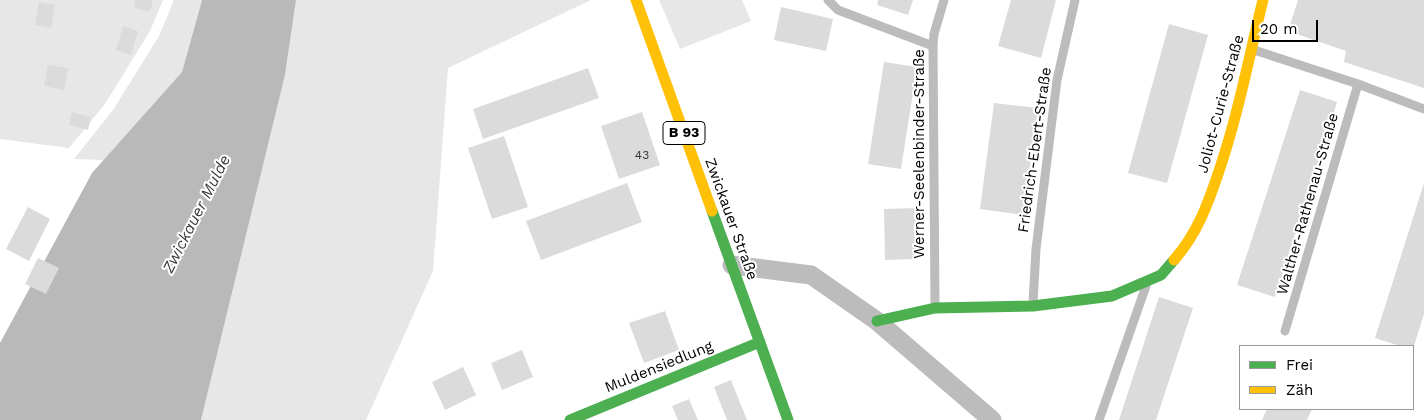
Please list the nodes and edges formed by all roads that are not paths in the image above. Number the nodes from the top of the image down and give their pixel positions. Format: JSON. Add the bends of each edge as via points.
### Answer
{"nodes":[{"id":1,"x":636,"y":0,"type":"edge"},
{"id":2,"x":828,"y":0,"type":"edge"},
{"id":3,"x":944,"y":0,"type":"edge"},
{"id":4,"x":1075,"y":0,"type":"edge"},
{"id":5,"x":1263,"y":0,"type":"edge"},
{"id":6,"x":933,"y":46,"type":"junction"},
{"id":7,"x":1251,"y":50,"type":"junction"},
{"id":8,"x":1358,"y":84,"type":"junction"},
{"id":9,"x":1424,"y":109,"type":"edge"},
{"id":10,"x":732,"y":265,"type":"junction"},
{"id":11,"x":1148,"y":281,"type":"junction"},
{"id":12,"x":1033,"y":306,"type":"junction"},
{"id":13,"x":935,"y":308,"type":"junction"},
{"id":14,"x":877,"y":321,"type":"junction"},
{"id":15,"x":1285,"y":331,"type":"dead end"},
{"id":16,"x":760,"y":342,"type":"junction"},
{"id":17,"x":570,"y":420,"type":"edge"},
{"id":18,"x":788,"y":420,"type":"edge"},
{"id":19,"x":992,"y":420,"type":"edge"},
{"id":20,"x":1099,"y":420,"type":"edge"}],
"edges":[{"from":1,"to":10,"type":"street","name":"Zwickauer Straße","number":"B 93"},
{"from":2,"to":6,"type":"lane","via":[[838,10]]},
{"from":3,"to":6,"type":"lane","name":"Werner-Seelenbinder-Straße"},
{"from":4,"to":12,"type":"lane","name":"Friedrich-Ebert-Straße","via":[[1057,80],[1036,249]]},
{"from":5,"to":7,"type":"street","name":"Joliot-Curie-Straße"},
{"from":6,"to":13,"type":"lane","name":"Werner-Seelenbinder-Straße"},
{"from":7,"to":8,"type":"lane"},
{"from":7,"to":11,"type":"street","name":"Joliot-Curie-Straße","via":[[1231,136],[1206,210],[1188,244],[1161,275]]},
{"from":8,"to":9,"type":"lane"},
{"from":8,"to":15,"type":"lane","name":"Walther-Rathenau-Straße"},
{"from":10,"to":14,"type":"street","via":[[811,275]]},
{"from":10,"to":16,"type":"street","name":"Zwickauer Straße","number":"B 93"},
{"from":11,"to":12,"type":"street","name":"Joliot-Curie-Straße","via":[[1112,296]]},
{"from":11,"to":20,"type":"lane"},
{"from":12,"to":13,"type":"street","name":"Joliot-Curie-Straße"},
{"from":13,"to":14,"type":"street","name":"Joliot-Curie-Straße"},
{"from":14,"to":19,"type":"street"},
{"from":16,"to":17,"type":"street","name":"Muldensiedlung"},
{"from":16,"to":18,"type":"street","name":"Zwickauer Straße","number":"B 93"}]}
